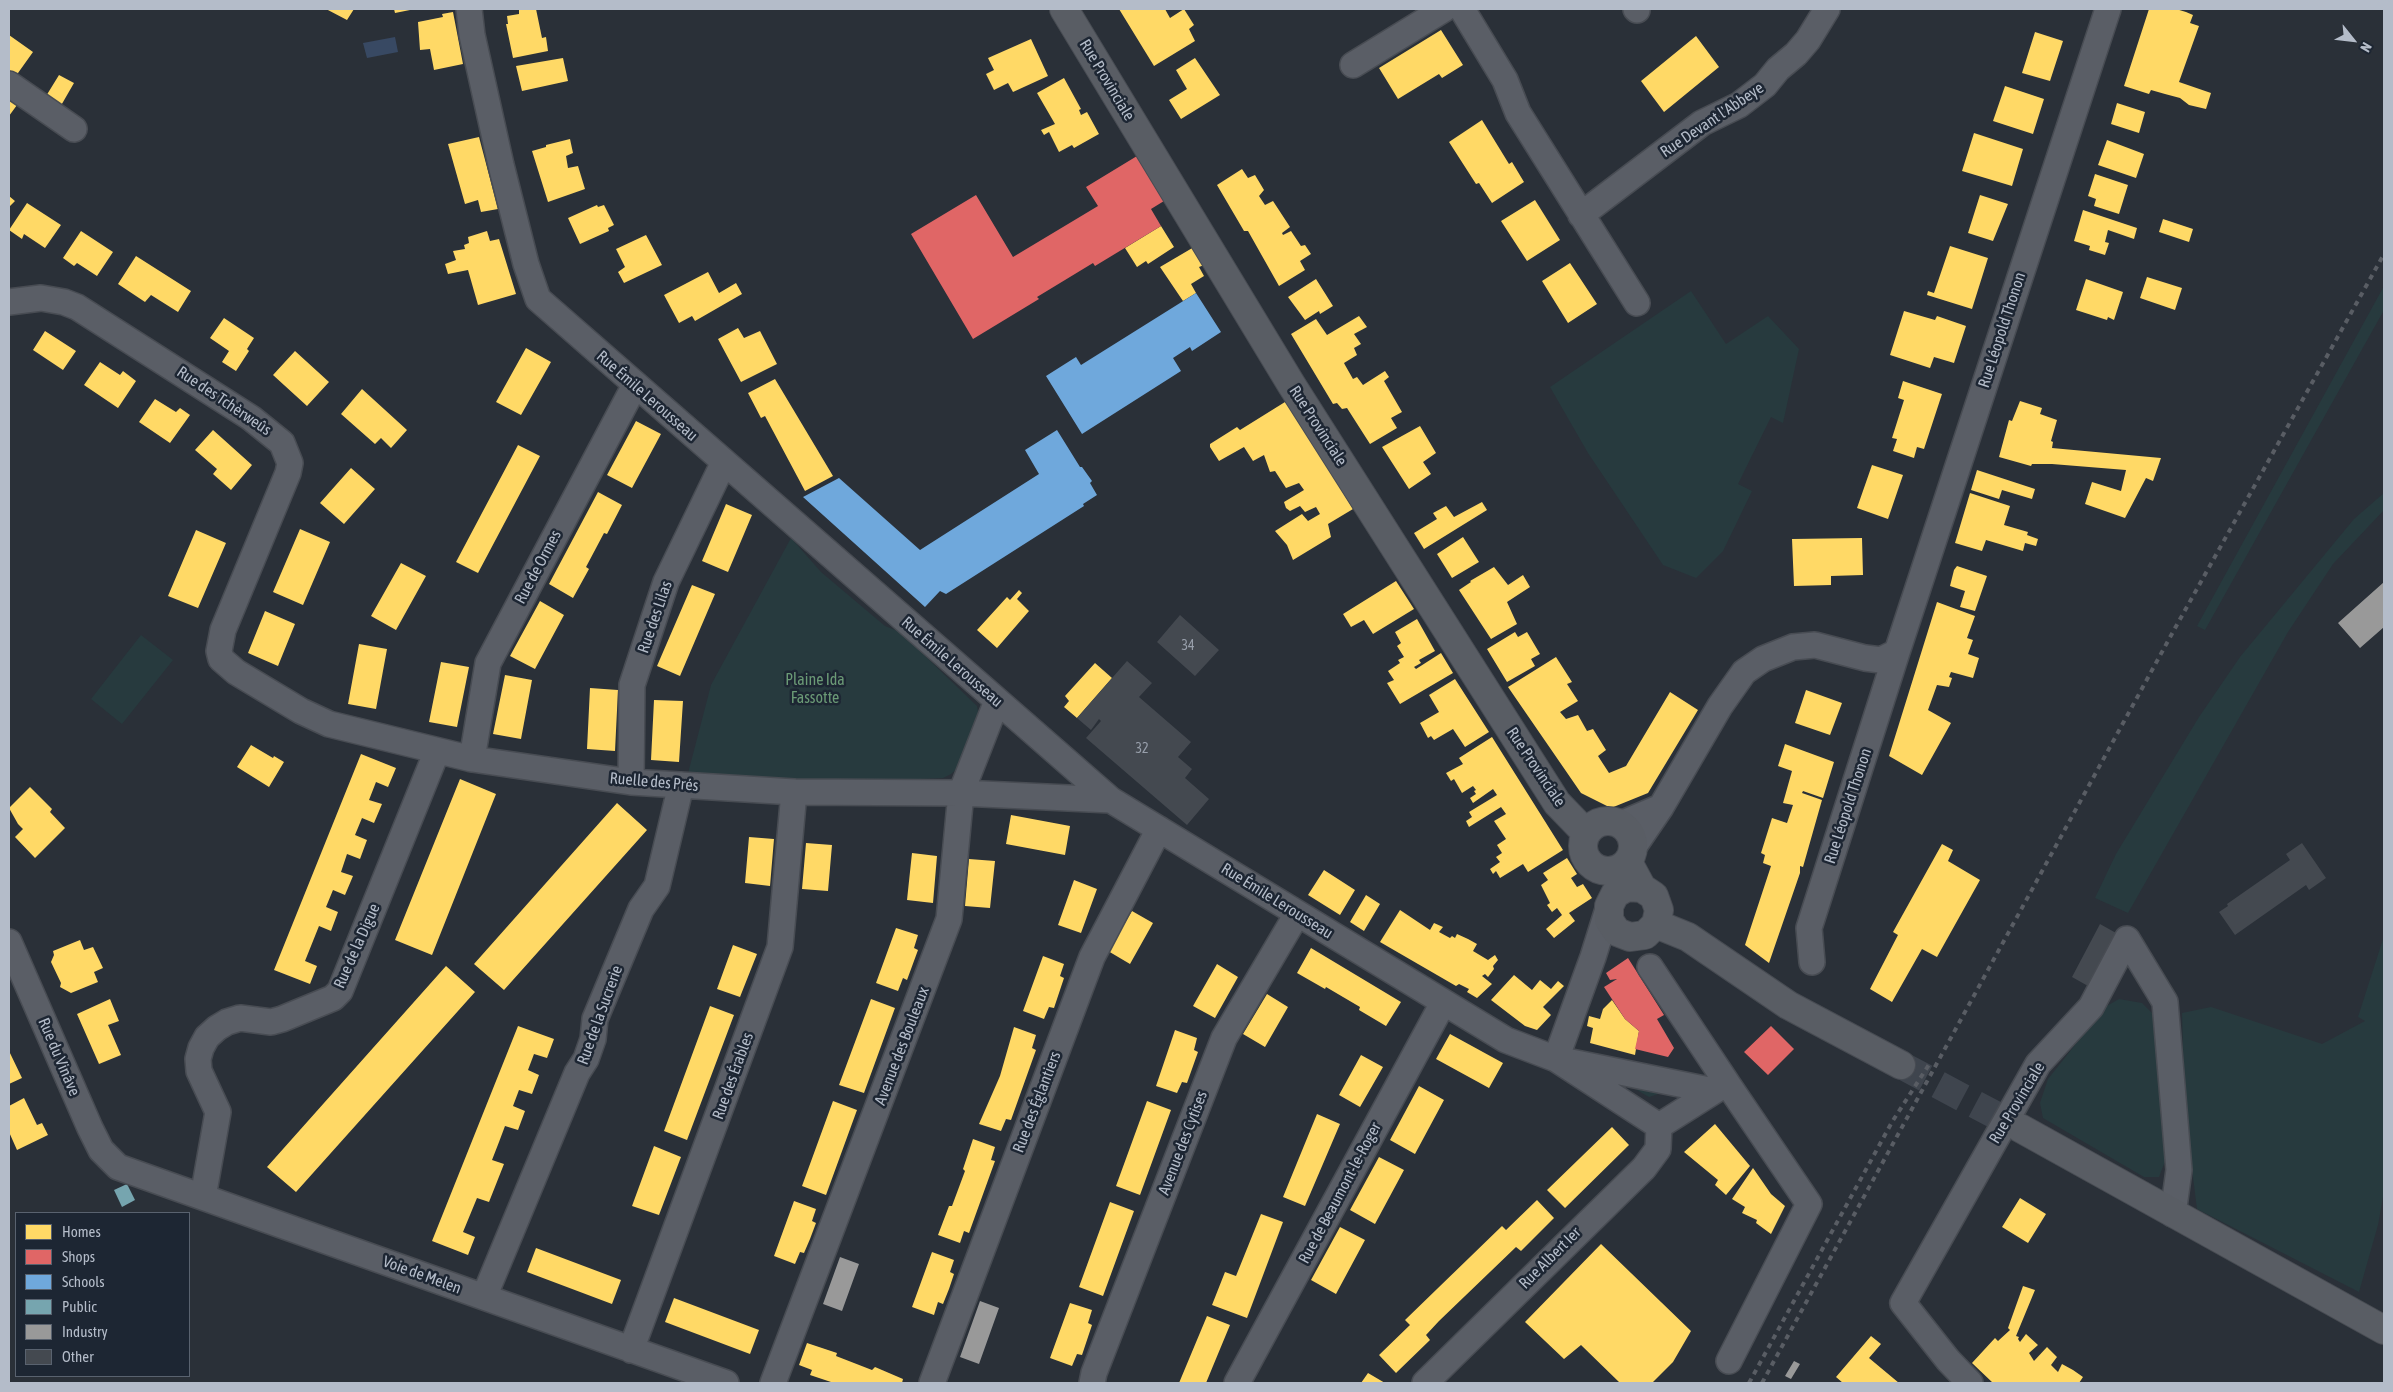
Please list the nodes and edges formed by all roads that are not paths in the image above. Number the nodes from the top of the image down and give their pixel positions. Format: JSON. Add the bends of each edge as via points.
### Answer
{"nodes":[{"id":1,"x":469,"y":9,"type":"edge"},
{"id":2,"x":1064,"y":9,"type":"edge"},
{"id":3,"x":1444,"y":9,"type":"edge"},
{"id":4,"x":1462,"y":9,"type":"edge"},
{"id":5,"x":1827,"y":9,"type":"edge"},
{"id":6,"x":2108,"y":9,"type":"edge"},
{"id":7,"x":1353,"y":65,"type":"dead end"},
{"id":8,"x":9,"y":84,"type":"edge"},
{"id":9,"x":74,"y":129,"type":"dead end"},
{"id":10,"x":1582,"y":215,"type":"junction"},
{"id":11,"x":9,"y":302,"type":"edge"},
{"id":12,"x":1637,"y":303,"type":"dead end"},
{"id":13,"x":635,"y":385,"type":"junction"},
{"id":14,"x":724,"y":462,"type":"junction"},
{"id":15,"x":1896,"y":652,"type":"junction"},
{"id":16,"x":221,"y":659,"type":"joint"},
{"id":17,"x":997,"y":701,"type":"junction"},
{"id":18,"x":437,"y":751,"type":"junction"},
{"id":19,"x":472,"y":759,"type":"junction"},
{"id":20,"x":631,"y":782,"type":"junction"},
{"id":21,"x":681,"y":785,"type":"junction"},
{"id":22,"x":794,"y":792,"type":"junction"},
{"id":23,"x":961,"y":793,"type":"junction"},
{"id":24,"x":1111,"y":800,"type":"junction"},
{"id":25,"x":1158,"y":828,"type":"junction"},
{"id":26,"x":1586,"y":832,"type":"junction"},
{"id":27,"x":1618,"y":868,"type":"junction"},
{"id":28,"x":1297,"y":914,"type":"junction"},
{"id":29,"x":1656,"y":924,"type":"junction"},
{"id":30,"x":1630,"y":937,"type":"junction"},
{"id":31,"x":9,"y":942,"type":"edge"},
{"id":32,"x":1593,"y":957,"type":"junction"},
{"id":33,"x":1812,"y":962,"type":"dead end"},
{"id":34,"x":1650,"y":967,"type":"dead end"},
{"id":35,"x":1443,"y":1003,"type":"junction"},
{"id":36,"x":1556,"y":1058,"type":"junction"},
{"id":37,"x":1901,"y":1065,"type":"tunnel mouth"},
{"id":38,"x":1720,"y":1087,"type":"junction"},
{"id":39,"x":1659,"y":1126,"type":"junction"},
{"id":40,"x":2020,"y":1128,"type":"tunnel mouth"},
{"id":41,"x":118,"y":1167,"type":"joint"},
{"id":42,"x":203,"y":1197,"type":"junction"},
{"id":43,"x":2173,"y":1214,"type":"junction"},
{"id":44,"x":484,"y":1297,"type":"junction"},
{"id":45,"x":2384,"y":1330,"type":"edge"},
{"id":46,"x":631,"y":1350,"type":"junction"},
{"id":47,"x":1729,"y":1362,"type":"dead end"},
{"id":48,"x":726,"y":1383,"type":"edge"},
{"id":49,"x":772,"y":1383,"type":"edge"},
{"id":50,"x":932,"y":1383,"type":"edge"},
{"id":51,"x":1092,"y":1383,"type":"edge"},
{"id":52,"x":1237,"y":1383,"type":"edge"},
{"id":53,"x":1425,"y":1383,"type":"edge"},
{"id":54,"x":1970,"y":1383,"type":"edge"}],
"edges":[{"from":1,"to":13,"type":"street","name":"Rue Émile Lerousseau","via":[[504,174],[538,299]]},
{"from":2,"to":26,"type":"main road","name":"Rue Provinciale","via":[[1291,384],[1557,803]]},
{"from":3,"to":7,"type":"street"},
{"from":4,"to":10,"type":"street","via":[[1505,80],[1518,113]]},
{"from":5,"to":10,"type":"street","name":"Rue Devant l'Abbeye","via":[[1808,40],[1765,85],[1739,105],[1702,123]]},
{"from":6,"to":15,"type":"street","name":"Rue Léopold Thonon"},
{"from":8,"to":9,"type":"street"},
{"from":10,"to":12,"type":"street"},
{"from":11,"to":16,"type":"street","name":"Rue des Tchèrweûs","via":[[41,298],[78,307],[251,418],[282,443],[290,463],[288,473],[223,630],[219,651]]},
{"from":13,"to":14,"type":"street","name":"Rue Émile Lerousseau"},
{"from":13,"to":19,"type":"street","name":"Rue de Ormes","via":[[488,663]]},
{"from":14,"to":17,"type":"street","name":"Rue Émile Lerousseau"},
{"from":14,"to":20,"type":"street","name":"Rue des Lilas","via":[[666,582],[632,685]]},
{"from":15,"to":27,"type":"street","via":[[1881,660],[1815,645],[1793,647],[1763,659],[1744,672],[1720,706],[1661,807]]},
{"from":15,"to":33,"type":"street","name":"Rue Léopold Thonon","via":[[1809,928]]},
{"from":16,"to":18,"type":"street","name":"Ruelle des Prés","via":[[236,672],[329,724]]},
{"from":17,"to":23,"type":"street","name":"Avenue des Bouleaux"},
{"from":17,"to":24,"type":"street","name":"Rue Émile Lerousseau"},
{"from":18,"to":19,"type":"street","name":"Ruelle des Prés"},
{"from":18,"to":42,"type":"street","name":"Rue de la Digue","via":[[340,991],[333,998],[282,1019],[271,1022],[240,1018],[227,1022],[216,1028],[201,1048],[199,1071],[218,1112]]},
{"from":19,"to":20,"type":"street","name":"Ruelle des Prés"},
{"from":20,"to":21,"type":"street","name":"Ruelle des Prés"},
{"from":21,"to":22,"type":"street","name":"Ruelle des Prés"},
{"from":21,"to":44,"type":"street","name":"Rue de la Sucrerie","via":[[657,886],[641,909],[595,1019],[586,1059],[577,1073]]},
{"from":22,"to":23,"type":"street","name":"Ruelle des Prés"},
{"from":22,"to":46,"type":"street","name":"Rue des Érables","via":[[780,948]]},
{"from":23,"to":24,"type":"street","name":"Ruelle des Prés"},
{"from":23,"to":49,"type":"street","name":"Avenue des Bouleaux","via":[[949,919]]},
{"from":24,"to":25,"type":"street","name":"Rue Émile Lerousseau"},
{"from":25,"to":28,"type":"street","name":"Rue Émile Lerousseau"},
{"from":25,"to":50,"type":"street","name":"Rue des Églantiers","via":[[1092,957]]},
{"from":26,"to":27,"type":"main road","via":[[1582,844],[1584,857],[1592,866]]},
{"from":26,"to":27,"type":"main road","via":[[1609,820]]},
{"from":27,"to":29,"type":"main road","via":[[1628,887],[1642,888],[1654,896],[1659,910]]},
{"from":27,"to":30,"type":"main road","via":[[1609,920],[1617,932]]},
{"from":27,"to":32,"type":"street"},
{"from":28,"to":35,"type":"street","name":"Rue Émile Lerousseau"},
{"from":28,"to":51,"type":"street","name":"Avenue des Cytises","via":[[1224,1038]]},
{"from":29,"to":30,"type":"main road","via":[[1645,935]]},
{"from":29,"to":37,"type":"main road","via":[[1688,937],[1788,1005]]},
{"from":30,"to":32,"type":"street"},
{"from":31,"to":41,"type":"street","name":"Rue du Vinâve","via":[[90,1128],[101,1150]]},
{"from":32,"to":36,"type":"street"},
{"from":34,"to":38,"type":"street"},
{"from":35,"to":36,"type":"street","name":"Rue Émile Lerousseau","via":[[1506,1040]]},
{"from":35,"to":52,"type":"street","name":"Rue de Beaumont-le-Roger"},
{"from":36,"to":38,"type":"street"},
{"from":36,"to":39,"type":"street","name":"Rue Émile Lerousseau"},
{"from":38,"to":39,"type":"street"},
{"from":38,"to":47,"type":"street","via":[[1809,1204]]},
{"from":39,"to":53,"type":"street","name":"Rue Albert Ier","via":[[1658,1149],[1644,1168]]},
{"from":40,"to":43,"type":"main road","name":"Rue Provinciale"},
{"from":41,"to":42,"type":"street","name":"Voie de Melen"},
{"from":42,"to":44,"type":"street","name":"Voie de Melen"},
{"from":43,"to":45,"type":"main road","name":"Rue Provinciale"},
{"from":43,"to":54,"type":"street","name":"Rue Provinciale","via":[[2179,1170],[2165,1002],[2127,939],[2091,1007],[2038,1064],[1903,1303]]},
{"from":44,"to":46,"type":"street","name":"Voie de Melen"},
{"from":46,"to":48,"type":"street","name":"Voie de Melen"}]}
